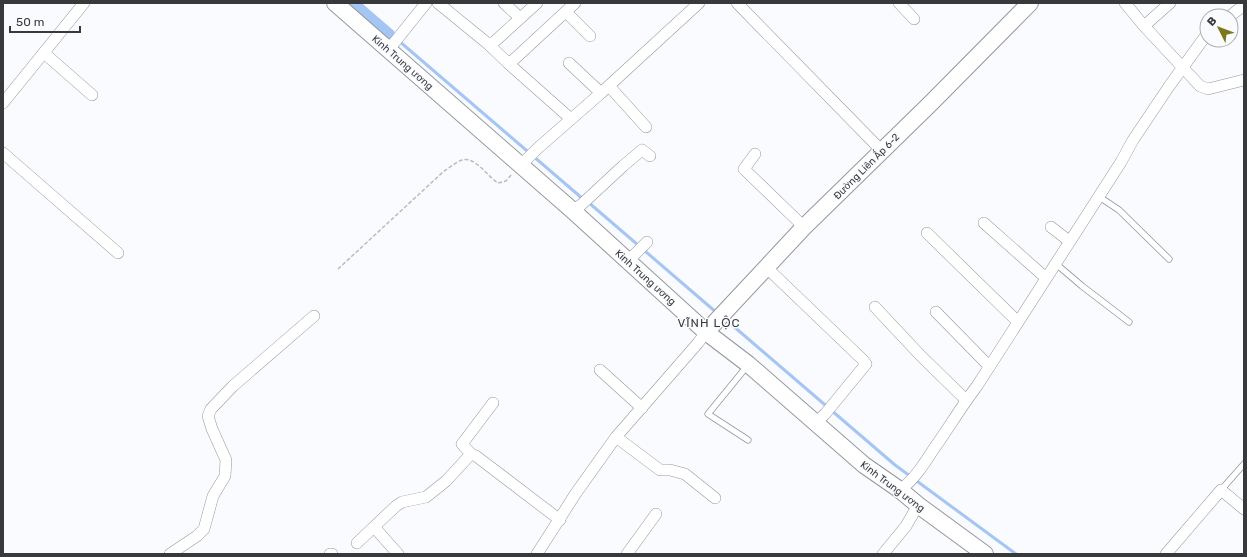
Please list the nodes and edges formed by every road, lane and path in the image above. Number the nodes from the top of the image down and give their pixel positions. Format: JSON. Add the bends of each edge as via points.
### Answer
{"nodes":[{"id":1,"x":84,"y":3,"type":"edge"},
{"id":2,"x":335,"y":3,"type":"edge"},
{"id":3,"x":426,"y":3,"type":"edge"},
{"id":4,"x":438,"y":3,"type":"edge"},
{"id":5,"x":504,"y":3,"type":"edge"},
{"id":6,"x":537,"y":3,"type":"edge"},
{"id":7,"x":575,"y":3,"type":"edge"},
{"id":8,"x":699,"y":3,"type":"edge"},
{"id":9,"x":737,"y":3,"type":"edge"},
{"id":10,"x":899,"y":3,"type":"edge"},
{"id":11,"x":1125,"y":3,"type":"edge"},
{"id":12,"x":1170,"y":3,"type":"edge"},
{"id":13,"x":1027,"y":4,"type":"edge"},
{"id":14,"x":566,"y":12,"type":"junction"},
{"id":15,"x":520,"y":18,"type":"junction"},
{"id":16,"x":914,"y":19,"type":"dead end"},
{"id":17,"x":1144,"y":26,"type":"junction"},
{"id":18,"x":590,"y":36,"type":"dead end"},
{"id":19,"x":393,"y":42,"type":"junction"},
{"id":20,"x":487,"y":43,"type":"junction"},
{"id":21,"x":1199,"y":45,"type":"edge"},
{"id":22,"x":44,"y":53,"type":"junction"},
{"id":23,"x":569,"y":63,"type":"dead end"},
{"id":24,"x":508,"y":64,"type":"junction"},
{"id":25,"x":1182,"y":67,"type":"junction"},
{"id":26,"x":1244,"y":80,"type":"edge"},
{"id":27,"x":605,"y":90,"type":"junction"},
{"id":28,"x":92,"y":95,"type":"dead end"},
{"id":29,"x":3,"y":103,"type":"edge"},
{"id":30,"x":571,"y":119,"type":"junction"},
{"id":31,"x":646,"y":127,"type":"dead end"},
{"id":32,"x":881,"y":150,"type":"junction"},
{"id":33,"x":3,"y":152,"type":"edge"},
{"id":34,"x":755,"y":154,"type":"dead end"},
{"id":35,"x":650,"y":156,"type":"dead end"},
{"id":36,"x":523,"y":164,"type":"junction"},
{"id":37,"x":1098,"y":196,"type":"junction"},
{"id":38,"x":577,"y":208,"type":"junction"},
{"id":39,"x":984,"y":223,"type":"dead end"},
{"id":40,"x":804,"y":227,"type":"junction"},
{"id":41,"x":1051,"y":227,"type":"dead end"},
{"id":42,"x":927,"y":233,"type":"dead end"},
{"id":43,"x":647,"y":242,"type":"dead end"},
{"id":44,"x":1069,"y":242,"type":"junction"},
{"id":45,"x":118,"y":253,"type":"dead end"},
{"id":46,"x":1169,"y":258,"type":"dead end"},
{"id":47,"x":628,"y":261,"type":"junction"},
{"id":48,"x":1055,"y":263,"type":"junction"},
{"id":49,"x":766,"y":267,"type":"junction"},
{"id":50,"x":338,"y":269,"type":"dead end"},
{"id":51,"x":1046,"y":278,"type":"junction"},
{"id":52,"x":875,"y":307,"type":"dead end"},
{"id":53,"x":936,"y":312,"type":"dead end"},
{"id":54,"x":314,"y":316,"type":"dead end"},
{"id":55,"x":1018,"y":322,"type":"junction"},
{"id":56,"x":1129,"y":322,"type":"dead end"},
{"id":57,"x":709,"y":328,"type":"junction"},
{"id":58,"x":748,"y":364,"type":"junction"},
{"id":59,"x":989,"y":366,"type":"junction"},
{"id":60,"x":600,"y":370,"type":"dead end"},
{"id":61,"x":966,"y":400,"type":"junction"},
{"id":62,"x":493,"y":403,"type":"dead end"},
{"id":63,"x":642,"y":408,"type":"junction"},
{"id":64,"x":820,"y":419,"type":"junction"},
{"id":65,"x":616,"y":437,"type":"junction"},
{"id":66,"x":748,"y":440,"type":"dead end"},
{"id":67,"x":471,"y":454,"type":"junction"},
{"id":68,"x":1244,"y":464,"type":"edge"},
{"id":69,"x":904,"y":487,"type":"junction"},
{"id":70,"x":1221,"y":490,"type":"junction"},
{"id":71,"x":715,"y":498,"type":"dead end"},
{"id":72,"x":918,"y":505,"type":"junction"},
{"id":73,"x":1244,"y":509,"type":"edge"},
{"id":74,"x":656,"y":514,"type":"dead end"},
{"id":75,"x":560,"y":520,"type":"junction"},
{"id":76,"x":374,"y":527,"type":"junction"},
{"id":77,"x":357,"y":543,"type":"dead end"},
{"id":78,"x":541,"y":553,"type":"edge"},
{"id":79,"x":170,"y":554,"type":"edge"},
{"id":80,"x":398,"y":554,"type":"edge"},
{"id":81,"x":627,"y":554,"type":"edge"},
{"id":82,"x":883,"y":554,"type":"edge"},
{"id":83,"x":985,"y":554,"type":"edge"},
{"id":84,"x":1166,"y":554,"type":"edge"}],
"edges":[{"from":1,"to":22,"type":"street"},
{"from":2,"to":19,"type":"street","name":"Kinh Trung ương"},
{"from":3,"to":19,"type":"street"},
{"from":4,"to":20,"type":"street"},
{"from":5,"to":15,"type":"street"},
{"from":6,"to":15,"type":"street"},
{"from":7,"to":14,"type":"street"},
{"from":8,"to":27,"type":"street"},
{"from":9,"to":32,"type":"street"},
{"from":10,"to":16,"type":"street"},
{"from":11,"to":17,"type":"street"},
{"from":12,"to":17,"type":"street"},
{"from":13,"to":32,"type":"street","name":"Đường Liên Ấp 6-2","via":[[931,103]]},
{"from":14,"to":18,"type":"street"},
{"from":14,"to":24,"type":"street"},
{"from":15,"to":20,"type":"street","via":[[493,43]]},
{"from":17,"to":25,"type":"street"},
{"from":19,"to":36,"type":"street","name":"Kinh Trung ương"},
{"from":20,"to":24,"type":"street"},
{"from":21,"to":25,"type":"street"},
{"from":22,"to":28,"type":"street"},
{"from":22,"to":29,"type":"street"},
{"from":23,"to":27,"type":"street"},
{"from":24,"to":30,"type":"street"},
{"from":25,"to":26,"type":"street","via":[[1200,86],[1208,89]]},
{"from":25,"to":37,"type":"street"},
{"from":27,"to":30,"type":"street"},
{"from":27,"to":31,"type":"street"},
{"from":30,"to":36,"type":"street"},
{"from":32,"to":40,"type":"street","name":"Đường Liên Ấp 6-2"},
{"from":33,"to":45,"type":"street"},
{"from":34,"to":40,"type":"street","via":[[744,169]]},
{"from":35,"to":38,"type":"street","via":[[642,150]]},
{"from":36,"to":38,"type":"street","name":"Kinh Trung ương"},
{"from":36,"to":50,"type":"path","via":[[506,181],[498,183],[490,179],[474,162],[469,159],[461,160],[443,172]]},
{"from":37,"to":44,"type":"street"},
{"from":37,"to":46,"type":"lane","via":[[1119,210]]},
{"from":38,"to":47,"type":"street","name":"Kinh Trung ương"},
{"from":39,"to":51,"type":"street"},
{"from":40,"to":49,"type":"street","name":"Đường Liên Ấp 6-2"},
{"from":41,"to":44,"type":"street"},
{"from":42,"to":55,"type":"street"},
{"from":43,"to":47,"type":"street"},
{"from":44,"to":48,"type":"street"},
{"from":47,"to":57,"type":"street","name":"Kinh Trung ương"},
{"from":48,"to":51,"type":"street"},
{"from":48,"to":56,"type":"lane"},
{"from":49,"to":57,"type":"street","name":"Đường Liên Ấp 6-2"},
{"from":49,"to":64,"type":"street","via":[[866,364]]},
{"from":51,"to":55,"type":"street"},
{"from":52,"to":61,"type":"street"},
{"from":53,"to":59,"type":"street"},
{"from":54,"to":79,"type":"street","via":[[233,386],[211,409],[208,416],[226,460],[225,476],[213,496],[204,529]]},
{"from":55,"to":59,"type":"street"},
{"from":57,"to":58,"type":"street","name":"Kinh Trung ương"},
{"from":57,"to":63,"type":"street"},
{"from":58,"to":64,"type":"street","name":"Kinh Trung ương"},
{"from":58,"to":66,"type":"lane","via":[[708,414]]},
{"from":59,"to":61,"type":"street"},
{"from":60,"to":63,"type":"street"},
{"from":61,"to":69,"type":"street","via":[[924,464]]},
{"from":62,"to":67,"type":"street","via":[[462,444]]},
{"from":63,"to":65,"type":"street"},
{"from":64,"to":69,"type":"street","name":"Kinh Trung ương","via":[[864,465]]},
{"from":65,"to":71,"type":"street","via":[[660,470],[685,474]]},
{"from":65,"to":75,"type":"street"},
{"from":67,"to":75,"type":"street"},
{"from":67,"to":76,"type":"street","via":[[446,481],[426,497],[402,502]]},
{"from":68,"to":70,"type":"lane"},
{"from":69,"to":72,"type":"street","name":"Kinh Trung ương"},
{"from":70,"to":73,"type":"street"},
{"from":70,"to":84,"type":"street"},
{"from":72,"to":82,"type":"street","via":[[906,526]]},
{"from":72,"to":83,"type":"street","name":"Kinh Trung ương"},
{"from":74,"to":81,"type":"street"},
{"from":75,"to":78,"type":"street"},
{"from":76,"to":77,"type":"street"},
{"from":76,"to":80,"type":"street"}]}
